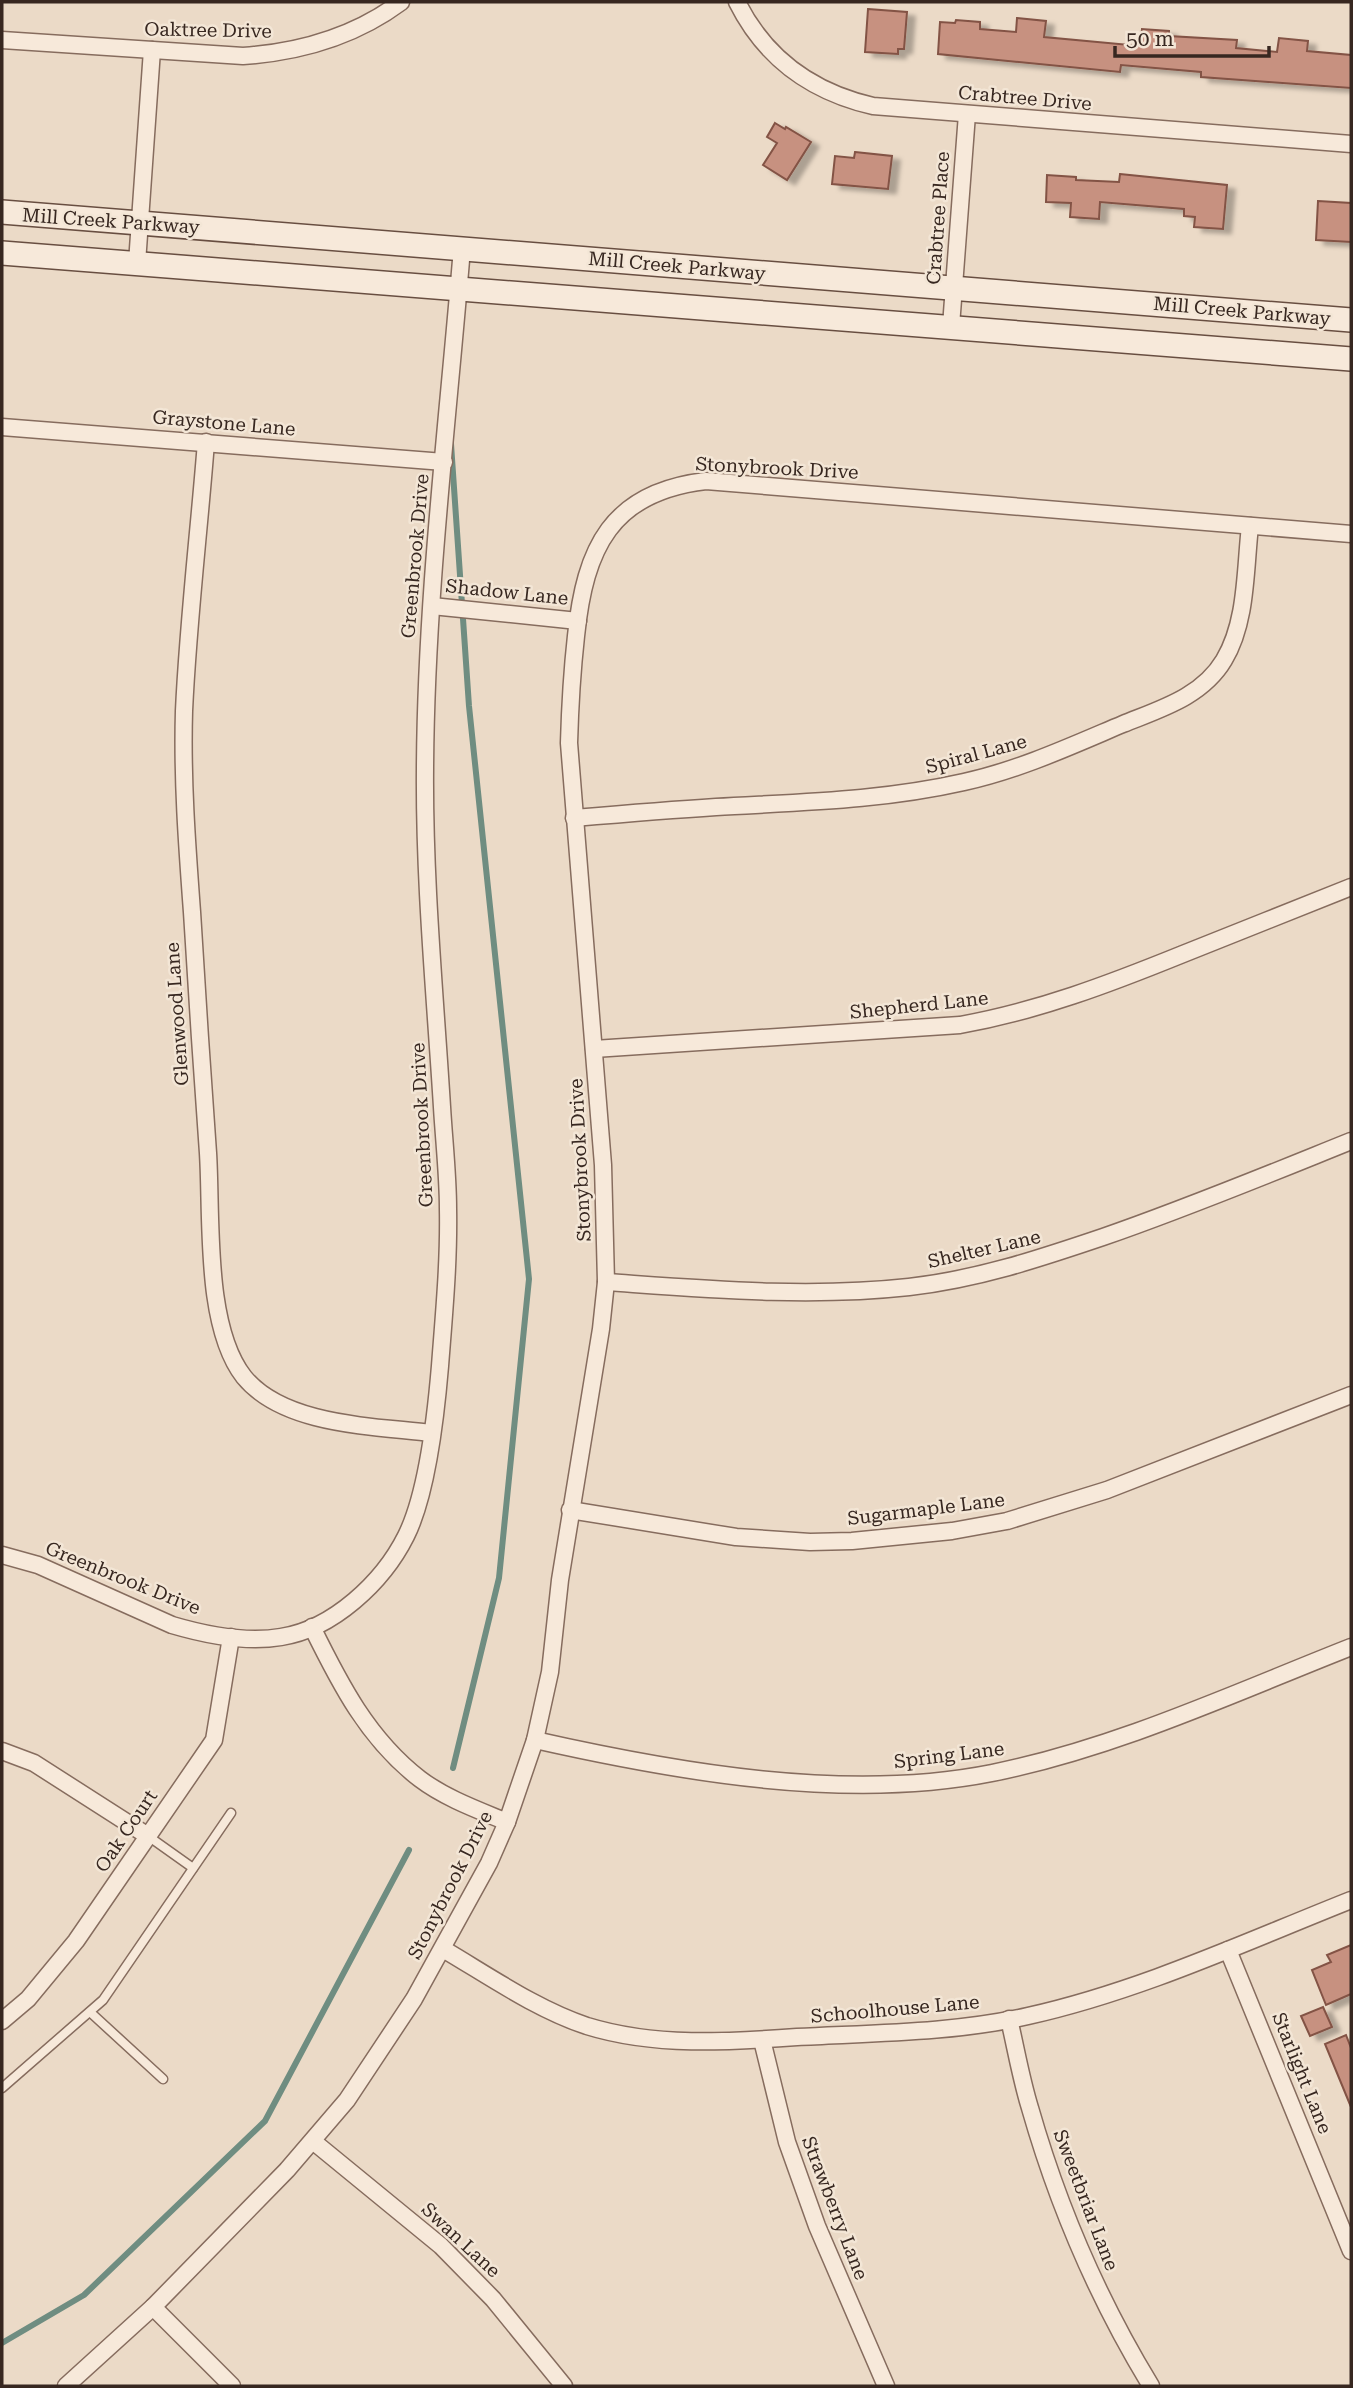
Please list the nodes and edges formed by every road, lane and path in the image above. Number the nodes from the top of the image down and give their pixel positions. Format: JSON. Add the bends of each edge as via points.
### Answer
{"nodes":[{"id":1,"x":401,"y":2,"type":"edge"},
{"id":2,"x":737,"y":2,"type":"edge"},
{"id":3,"x":2,"y":40,"type":"edge"},
{"id":4,"x":152,"y":50,"type":"junction"},
{"id":5,"x":967,"y":114,"type":"junction"},
{"id":6,"x":1351,"y":144,"type":"edge"},
{"id":7,"x":2,"y":212,"type":"edge"},
{"id":8,"x":140,"y":223,"type":"junction"},
{"id":9,"x":461,"y":248,"type":"junction"},
{"id":10,"x":2,"y":253,"type":"edge"},
{"id":11,"x":137,"y":263,"type":"junction"},
{"id":12,"x":458,"y":288,"type":"junction"},
{"id":13,"x":954,"y":288,"type":"junction"},
{"id":14,"x":1351,"y":320,"type":"edge"},
{"id":15,"x":951,"y":326,"type":"junction"},
{"id":16,"x":1351,"y":359,"type":"edge"},
{"id":17,"x":2,"y":427,"type":"edge"},
{"id":18,"x":206,"y":442,"type":"junction"},
{"id":19,"x":443,"y":461,"type":"junction"},
{"id":20,"x":1250,"y":526,"type":"junction"},
{"id":21,"x":1351,"y":534,"type":"edge"},
{"id":22,"x":432,"y":606,"type":"junction"},
{"id":23,"x":578,"y":621,"type":"junction"},
{"id":24,"x":574,"y":818,"type":"junction"},
{"id":25,"x":1351,"y":887,"type":"edge"},
{"id":26,"x":594,"y":1049,"type":"junction"},
{"id":27,"x":1351,"y":1141,"type":"edge"},
{"id":28,"x":606,"y":1282,"type":"junction"},
{"id":29,"x":1351,"y":1395,"type":"edge"},
{"id":30,"x":432,"y":1433,"type":"junction"},
{"id":31,"x":570,"y":1510,"type":"junction"},
{"id":32,"x":2,"y":1555,"type":"edge"},
{"id":33,"x":312,"y":1627,"type":"junction"},
{"id":34,"x":231,"y":1637,"type":"junction"},
{"id":35,"x":1351,"y":1647,"type":"edge"},
{"id":36,"x":535,"y":1740,"type":"junction"},
{"id":37,"x":2,"y":1751,"type":"edge"},
{"id":38,"x":231,"y":1813,"type":"dead end"},
{"id":39,"x":507,"y":1822,"type":"junction"},
{"id":40,"x":148,"y":1836,"type":"junction"},
{"id":41,"x":193,"y":1868,"type":"junction"},
{"id":42,"x":1351,"y":1900,"type":"edge"},
{"id":43,"x":443,"y":1949,"type":"junction"},
{"id":44,"x":1228,"y":1950,"type":"junction"},
{"id":45,"x":90,"y":2012,"type":"junction"},
{"id":46,"x":1009,"y":2020,"type":"junction"},
{"id":47,"x":2,"y":2021,"type":"edge"},
{"id":48,"x":762,"y":2040,"type":"junction"},
{"id":49,"x":163,"y":2079,"type":"dead end"},
{"id":50,"x":2,"y":2088,"type":"edge"},
{"id":51,"x":313,"y":2142,"type":"junction"},
{"id":52,"x":1351,"y":2251,"type":"edge"},
{"id":53,"x":153,"y":2307,"type":"junction"},
{"id":54,"x":66,"y":2386,"type":"edge"},
{"id":55,"x":232,"y":2386,"type":"edge"},
{"id":56,"x":564,"y":2386,"type":"edge"},
{"id":57,"x":886,"y":2386,"type":"edge"},
{"id":58,"x":1151,"y":2386,"type":"edge"}],
"edges":[{"from":1,"to":4,"type":"street","name":"Oaktree Drive","via":[[360,28],[303,49],[243,55]]},
{"from":2,"to":5,"type":"street","name":"Crabtree Drive","via":[[758,35],[785,64],[827,93],[873,106]]},
{"from":3,"to":4,"type":"street","name":"Oaktree Drive"},
{"from":4,"to":8,"type":"street"},
{"from":5,"to":6,"type":"street","name":"Crabtree Drive"},
{"from":5,"to":13,"type":"street","name":"Crabtree Place"},
{"from":7,"to":8,"type":"main road","name":"Mill Creek Parkway"},
{"from":8,"to":9,"type":"main road","name":"Mill Creek Parkway"},
{"from":8,"to":11,"type":"street"},
{"from":9,"to":12,"type":"street","name":"Greenbrook Drive"},
{"from":9,"to":13,"type":"main road","name":"Mill Creek Parkway"},
{"from":10,"to":11,"type":"main road","name":"Mill Creek Parkway"},
{"from":11,"to":12,"type":"main road","name":"Mill Creek Parkway"},
{"from":12,"to":15,"type":"main road","name":"Mill Creek Parkway"},
{"from":12,"to":19,"type":"street","name":"Greenbrook Drive"},
{"from":13,"to":14,"type":"main road","name":"Mill Creek Parkway"},
{"from":13,"to":15,"type":"street","name":"Crabtree Place"},
{"from":15,"to":16,"type":"main road","name":"Mill Creek Parkway"},
{"from":17,"to":18,"type":"street","name":"Graystone Lane"},
{"from":18,"to":19,"type":"street","name":"Graystone Lane"},
{"from":18,"to":30,"type":"street","name":"Glenwood Lane","via":[[184,711],[184,803],[218,1312],[232,1358],[255,1388],[274,1401],[296,1412]]},
{"from":19,"to":22,"type":"street","name":"Greenbrook Drive"},
{"from":20,"to":21,"type":"street","name":"Stonybrook Drive"},
{"from":20,"to":23,"type":"street","name":"Stonybrook Drive","via":[[706,481],[681,484],[656,492],[614,522],[588,566]]},
{"from":20,"to":24,"type":"street","name":"Spiral Lane","via":[[1240,619],[1232,646],[1212,677],[1183,699],[1031,763],[901,795]]},
{"from":22,"to":23,"type":"street","name":"Shadow Lane"},
{"from":22,"to":30,"type":"street","name":"Greenbrook Drive","via":[[425,770],[448,1208],[447,1274]]},
{"from":23,"to":24,"type":"street","name":"Stonybrook Drive","via":[[569,743]]},
{"from":24,"to":26,"type":"street","name":"Stonybrook Drive"},
{"from":25,"to":26,"type":"street","name":"Shepherd Lane","via":[[1130,975],[1002,1018],[946,1026]]},
{"from":26,"to":28,"type":"street","name":"Stonybrook Drive"},
{"from":27,"to":28,"type":"street","name":"Shelter Lane","via":[[1147,1222],[1017,1266],[964,1278],[883,1289],[801,1293]]},
{"from":28,"to":31,"type":"street","name":"Stonybrook Drive"},
{"from":29,"to":31,"type":"street","name":"Sugarmaple Lane","via":[[1107,1490],[1007,1521],[952,1531],[810,1542],[736,1537]]},
{"from":30,"to":33,"type":"street","name":"Greenbrook Drive","via":[[413,1519],[392,1560],[349,1605]]},
{"from":31,"to":36,"type":"street","name":"Stonybrook Drive","via":[[550,1672]]},
{"from":32,"to":34,"type":"street","name":"Greenbrook Drive","via":[[38,1566],[172,1625]]},
{"from":33,"to":34,"type":"street","name":"Greenbrook Drive","via":[[277,1638]]},
{"from":33,"to":39,"type":"street","via":[[356,1712],[387,1750],[421,1780]]},
{"from":34,"to":40,"type":"street","name":"Oak Court","via":[[214,1740]]},
{"from":35,"to":36,"type":"street","name":"Spring Lane","via":[[1087,1748],[990,1773],[931,1782],[839,1783],[688,1770]]},
{"from":36,"to":39,"type":"street","name":"Stonybrook Drive"},
{"from":37,"to":40,"type":"street","via":[[34,1763]]},
{"from":38,"to":41,"type":"lane"},
{"from":39,"to":43,"type":"street","name":"Stonybrook Drive"},
{"from":40,"to":41,"type":"lane"},
{"from":40,"to":47,"type":"street","name":"Oak Court","via":[[76,1941]]},
{"from":41,"to":45,"type":"lane","via":[[103,2000]]},
{"from":42,"to":44,"type":"street","name":"Schoolhouse Lane"},
{"from":43,"to":48,"type":"street","name":"Schoolhouse Lane","via":[[546,2008],[587,2025],[669,2042]]},
{"from":43,"to":51,"type":"street","name":"Stonybrook Drive","via":[[381,2051]]},
{"from":44,"to":46,"type":"street","name":"Schoolhouse Lane","via":[[1088,2001]]},
{"from":44,"to":52,"type":"street","name":"Starlight Lane"},
{"from":45,"to":49,"type":"lane"},
{"from":45,"to":50,"type":"lane"},
{"from":46,"to":48,"type":"street","name":"Schoolhouse Lane"},
{"from":46,"to":58,"type":"street","name":"Sweetbriar Lane","via":[[1029,2105],[1067,2220]]},
{"from":48,"to":57,"type":"street","name":"Strawberry Lane","via":[[787,2142],[817,2226]]},
{"from":51,"to":53,"type":"street","name":"Stonybrook Drive"},
{"from":51,"to":56,"type":"street","name":"Swan Lane","via":[[440,2246],[493,2300]]},
{"from":53,"to":54,"type":"street","name":"Stonybrook Drive"},
{"from":53,"to":55,"type":"street"}]}
